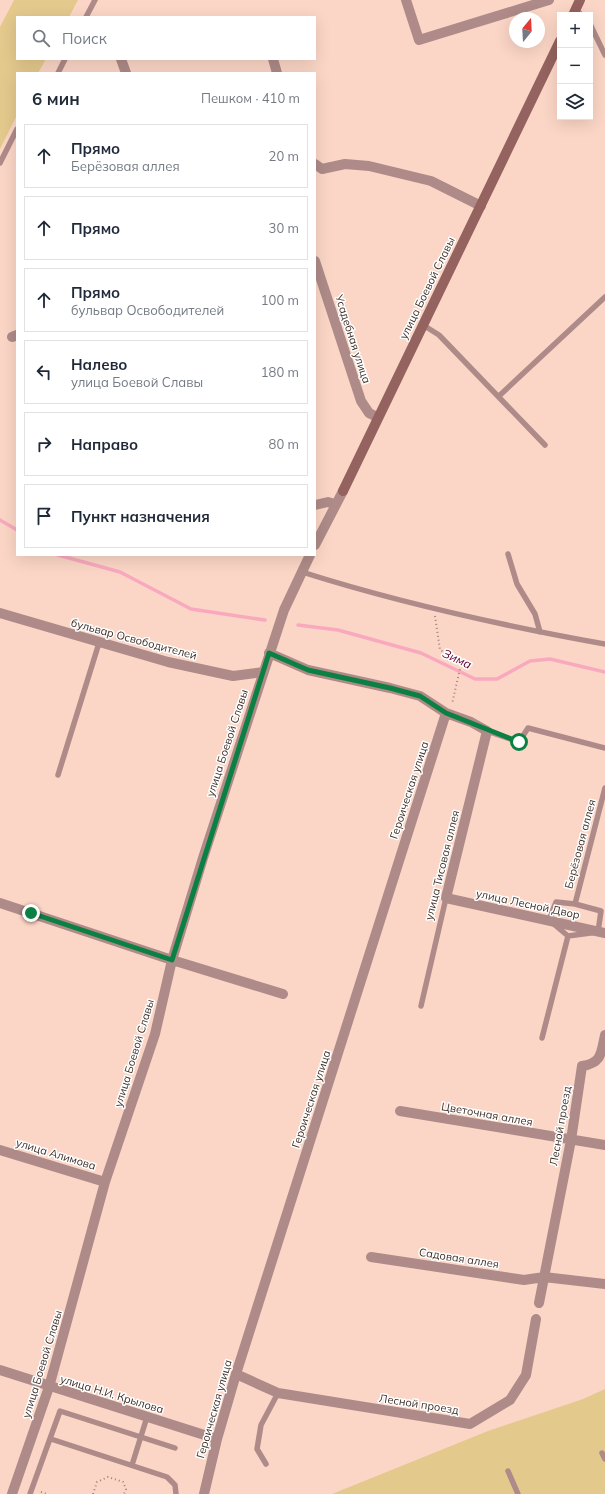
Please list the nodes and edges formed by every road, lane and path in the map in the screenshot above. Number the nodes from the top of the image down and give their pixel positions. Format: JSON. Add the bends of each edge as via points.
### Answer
{"nodes":[{"id":1,"x":95,"y":0,"type":"edge"},
{"id":2,"x":406,"y":0,"type":"edge"},
{"id":3,"x":549,"y":0,"type":"edge"},
{"id":4,"x":580,"y":0,"type":"edge"},
{"id":5,"x":576,"y":12,"type":"edge"},
{"id":6,"x":87,"y":16,"type":"edge"},
{"id":7,"x":593,"y":30,"type":"edge"},
{"id":8,"x":557,"y":48,"type":"edge"},
{"id":9,"x":605,"y":55,"type":"edge"},
{"id":10,"x":64,"y":60,"type":"edge"},
{"id":11,"x":121,"y":60,"type":"edge"},
{"id":12,"x":273,"y":60,"type":"edge"},
{"id":13,"x":58,"y":72,"type":"edge"},
{"id":14,"x":126,"y":72,"type":"edge"},
{"id":15,"x":277,"y":72,"type":"edge"},
{"id":16,"x":16,"y":131,"type":"edge"},
{"id":17,"x":0,"y":163,"type":"edge"},
{"id":18,"x":316,"y":165,"type":"edge"},
{"id":19,"x":481,"y":206,"type":"junction"},
{"id":20,"x":316,"y":264,"type":"edge"},
{"id":21,"x":605,"y":297,"type":"edge"},
{"id":22,"x":423,"y":325,"type":"junction"},
{"id":23,"x":499,"y":396,"type":"junction"},
{"id":24,"x":378,"y":417,"type":"junction"},
{"id":25,"x":545,"y":445,"type":"dead end"},
{"id":26,"x":335,"y":504,"type":"junction"},
{"id":27,"x":316,"y":505,"type":"edge"},
{"id":28,"x":316,"y":543,"type":"edge"},
{"id":29,"x":508,"y":554,"type":"dead end"},
{"id":30,"x":310,"y":556,"type":"edge"},
{"id":31,"x":302,"y":572,"type":"junction"},
{"id":32,"x":434,"y":607,"type":"junction"},
{"id":33,"x":0,"y":613,"type":"edge"},
{"id":34,"x":540,"y":632,"type":"junction"},
{"id":35,"x":99,"y":643,"type":"junction"},
{"id":36,"x":605,"y":644,"type":"edge"},
{"id":37,"x":269,"y":653,"type":"junction"},
{"id":38,"x":262,"y":672,"type":"junction"},
{"id":39,"x":447,"y":714,"type":"junction"},
{"id":40,"x":487,"y":731,"type":"junction"},
{"id":41,"x":605,"y":748,"type":"edge"},
{"id":42,"x":58,"y":775,"type":"dead end"},
{"id":43,"x":605,"y":788,"type":"edge"},
{"id":44,"x":446,"y":898,"type":"junction"},
{"id":45,"x":0,"y":903,"type":"edge"},
{"id":46,"x":575,"y":904,"type":"junction"},
{"id":47,"x":549,"y":920,"type":"junction"},
{"id":48,"x":601,"y":933,"type":"edge"},
{"id":49,"x":568,"y":936,"type":"junction"},
{"id":50,"x":172,"y":960,"type":"junction"},
{"id":51,"x":283,"y":994,"type":"dead end"},
{"id":52,"x":421,"y":1006,"type":"dead end"},
{"id":53,"x":605,"y":1035,"type":"edge"},
{"id":54,"x":542,"y":1038,"type":"dead end"},
{"id":55,"x":400,"y":1111,"type":"dead end"},
{"id":56,"x":571,"y":1140,"type":"junction"},
{"id":57,"x":605,"y":1145,"type":"edge"},
{"id":58,"x":0,"y":1150,"type":"edge"},
{"id":59,"x":105,"y":1182,"type":"junction"},
{"id":60,"x":371,"y":1257,"type":"dead end"},
{"id":61,"x":544,"y":1277,"type":"junction"},
{"id":62,"x":605,"y":1284,"type":"edge"},
{"id":63,"x":539,"y":1303,"type":"dead end"},
{"id":64,"x":536,"y":1320,"type":"dead end"},
{"id":65,"x":0,"y":1370,"type":"edge"},
{"id":66,"x":236,"y":1374,"type":"junction"},
{"id":67,"x":49,"y":1387,"type":"junction"},
{"id":68,"x":278,"y":1393,"type":"junction"},
{"id":69,"x":147,"y":1417,"type":"junction"},
{"id":70,"x":141,"y":1437,"type":"junction"},
{"id":71,"x":50,"y":1439,"type":"junction"},
{"id":72,"x":217,"y":1439,"type":"junction"},
{"id":73,"x":175,"y":1448,"type":"dead end"},
{"id":74,"x":602,"y":1453,"type":"dead end"},
{"id":75,"x":605,"y":1459,"type":"edge"},
{"id":76,"x":266,"y":1464,"type":"dead end"},
{"id":77,"x":132,"y":1465,"type":"junction"},
{"id":78,"x":508,"y":1471,"type":"dead end"},
{"id":79,"x":118,"y":1477,"type":"dead end"},
{"id":80,"x":117,"y":1480,"type":"junction"},
{"id":81,"x":41,"y":1492,"type":"dead end"},
{"id":82,"x":15,"y":1493,"type":"edge"},
{"id":83,"x":30,"y":1494,"type":"edge"},
{"id":84,"x":47,"y":1494,"type":"edge"},
{"id":85,"x":93,"y":1494,"type":"edge"},
{"id":86,"x":124,"y":1494,"type":"edge"},
{"id":87,"x":176,"y":1494,"type":"edge"},
{"id":88,"x":204,"y":1494,"type":"edge"},
{"id":89,"x":518,"y":1494,"type":"edge"}],
"edges":[{"from":1,"to":6,"type":"lane"},
{"from":2,"to":3,"type":"street","via":[[419,40]]},
{"from":4,"to":5,"type":"street"},
{"from":7,"to":9,"type":"lane"},
{"from":8,"to":19,"type":"street","name":"улица Боевой Славы"},
{"from":10,"to":13,"type":"lane"},
{"from":11,"to":14,"type":"street"},
{"from":12,"to":15,"type":"street"},
{"from":16,"to":17,"type":"lane"},
{"from":18,"to":19,"type":"street","via":[[322,169],[345,164],[369,166],[431,181]]},
{"from":19,"to":22,"type":"street","name":"улица Боевой Славы"},
{"from":20,"to":24,"type":"street","name":"Усадебная улица","via":[[361,401],[369,413]]},
{"from":21,"to":23,"type":"lane"},
{"from":22,"to":23,"type":"lane","via":[[439,335]]},
{"from":22,"to":24,"type":"street","name":"улица Боевой Славы"},
{"from":23,"to":25,"type":"lane"},
{"from":24,"to":26,"type":"street","name":"улица Боевой Славы"},
{"from":26,"to":27,"type":"street","via":[[328,502]]},
{"from":26,"to":28,"type":"street","name":"улица Боевой Славы"},
{"from":29,"to":34,"type":"lane","via":[[517,584],[535,614]]},
{"from":30,"to":31,"type":"street","name":"улица Боевой Славы"},
{"from":31,"to":32,"type":"lane","via":[[352,588]]},
{"from":31,"to":37,"type":"street","name":"улица Боевой Славы","via":[[284,610]]},
{"from":32,"to":34,"type":"lane"},
{"from":32,"to":39,"type":"path","via":[[440,650],[462,660]]},
{"from":33,"to":35,"type":"street","name":"бульвар Освободителей"},
{"from":34,"to":36,"type":"lane"},
{"from":35,"to":38,"type":"street","name":"бульвар Освободителей","via":[[168,662],[234,676]]},
{"from":35,"to":42,"type":"lane"},
{"from":37,"to":38,"type":"street","name":"улица Боевой Славы"},
{"from":37,"to":39,"type":"street","via":[[308,670],[420,696]]},
{"from":38,"to":50,"type":"street","name":"улица Боевой Славы"},
{"from":39,"to":40,"type":"street","via":[[471,722]]},
{"from":39,"to":66,"type":"street","name":"Героическая улица"},
{"from":40,"to":41,"type":"lane","via":[[519,742],[528,728]]},
{"from":40,"to":44,"type":"street","name":"улица Тисовая аллея"},
{"from":43,"to":46,"type":"lane","name":"Берёзовая аллея"},
{"from":44,"to":47,"type":"street","name":"улица Лесной Двор"},
{"from":44,"to":52,"type":"lane","name":"улица Тисовая аллея"},
{"from":45,"to":50,"type":"street"},
{"from":46,"to":47,"type":"lane","name":"Берёзовая аллея","via":[[556,902]]},
{"from":46,"to":48,"type":"lane","via":[[601,911]]},
{"from":47,"to":48,"type":"street","name":"улица Лесной Двор"},
{"from":47,"to":49,"type":"lane"},
{"from":48,"to":49,"type":"lane"},
{"from":49,"to":54,"type":"lane"},
{"from":50,"to":51,"type":"street"},
{"from":50,"to":59,"type":"street","name":"улица Боевой Славы","via":[[155,1034]]},
{"from":53,"to":56,"type":"street","name":"Лесной проезд","via":[[599,1059],[592,1065],[582,1066]]},
{"from":55,"to":56,"type":"street","name":"Цветочная аллея"},
{"from":56,"to":57,"type":"street","name":"Цветочная аллея"},
{"from":56,"to":61,"type":"street","name":"Лесной проезд"},
{"from":58,"to":59,"type":"street","name":"улица Алимова"},
{"from":59,"to":67,"type":"street","name":"улица Боевой Славы"},
{"from":60,"to":61,"type":"street","name":"Садовая аллея","via":[[524,1280]]},
{"from":61,"to":62,"type":"street","name":"Садовая аллея"},
{"from":61,"to":63,"type":"street","name":"Лесной проезд"},
{"from":64,"to":68,"type":"street","name":"Лесной проезд","via":[[526,1375],[510,1400],[470,1424]]},
{"from":65,"to":67,"type":"street","name":"улица Н.И. Крылова"},
{"from":66,"to":68,"type":"street","name":"Лесной проезд"},
{"from":66,"to":72,"type":"street","name":"Героическая улица"},
{"from":67,"to":69,"type":"street","name":"улица Н.И. Крылова"},
{"from":67,"to":82,"type":"street","name":"улица Боевой Славы"},
{"from":68,"to":76,"type":"lane","via":[[261,1425],[258,1449]]},
{"from":69,"to":70,"type":"lane"},
{"from":69,"to":72,"type":"street","name":"улица Н.И. Крылова"},
{"from":70,"to":71,"type":"lane","via":[[60,1411]]},
{"from":70,"to":73,"type":"lane"},
{"from":70,"to":77,"type":"lane"},
{"from":71,"to":77,"type":"lane"},
{"from":71,"to":83,"type":"lane"},
{"from":72,"to":88,"type":"street","name":"Героическая улица"},
{"from":74,"to":75,"type":"lane"},
{"from":77,"to":87,"type":"lane","via":[[167,1477],[175,1485]]},
{"from":78,"to":89,"type":"lane"},
{"from":79,"to":80,"type":"path"},
{"from":80,"to":85,"type":"path","via":[[102,1478],[97,1482]]},
{"from":80,"to":86,"type":"path","via":[[123,1482],[126,1489]]},
{"from":81,"to":84,"type":"path"}]}
